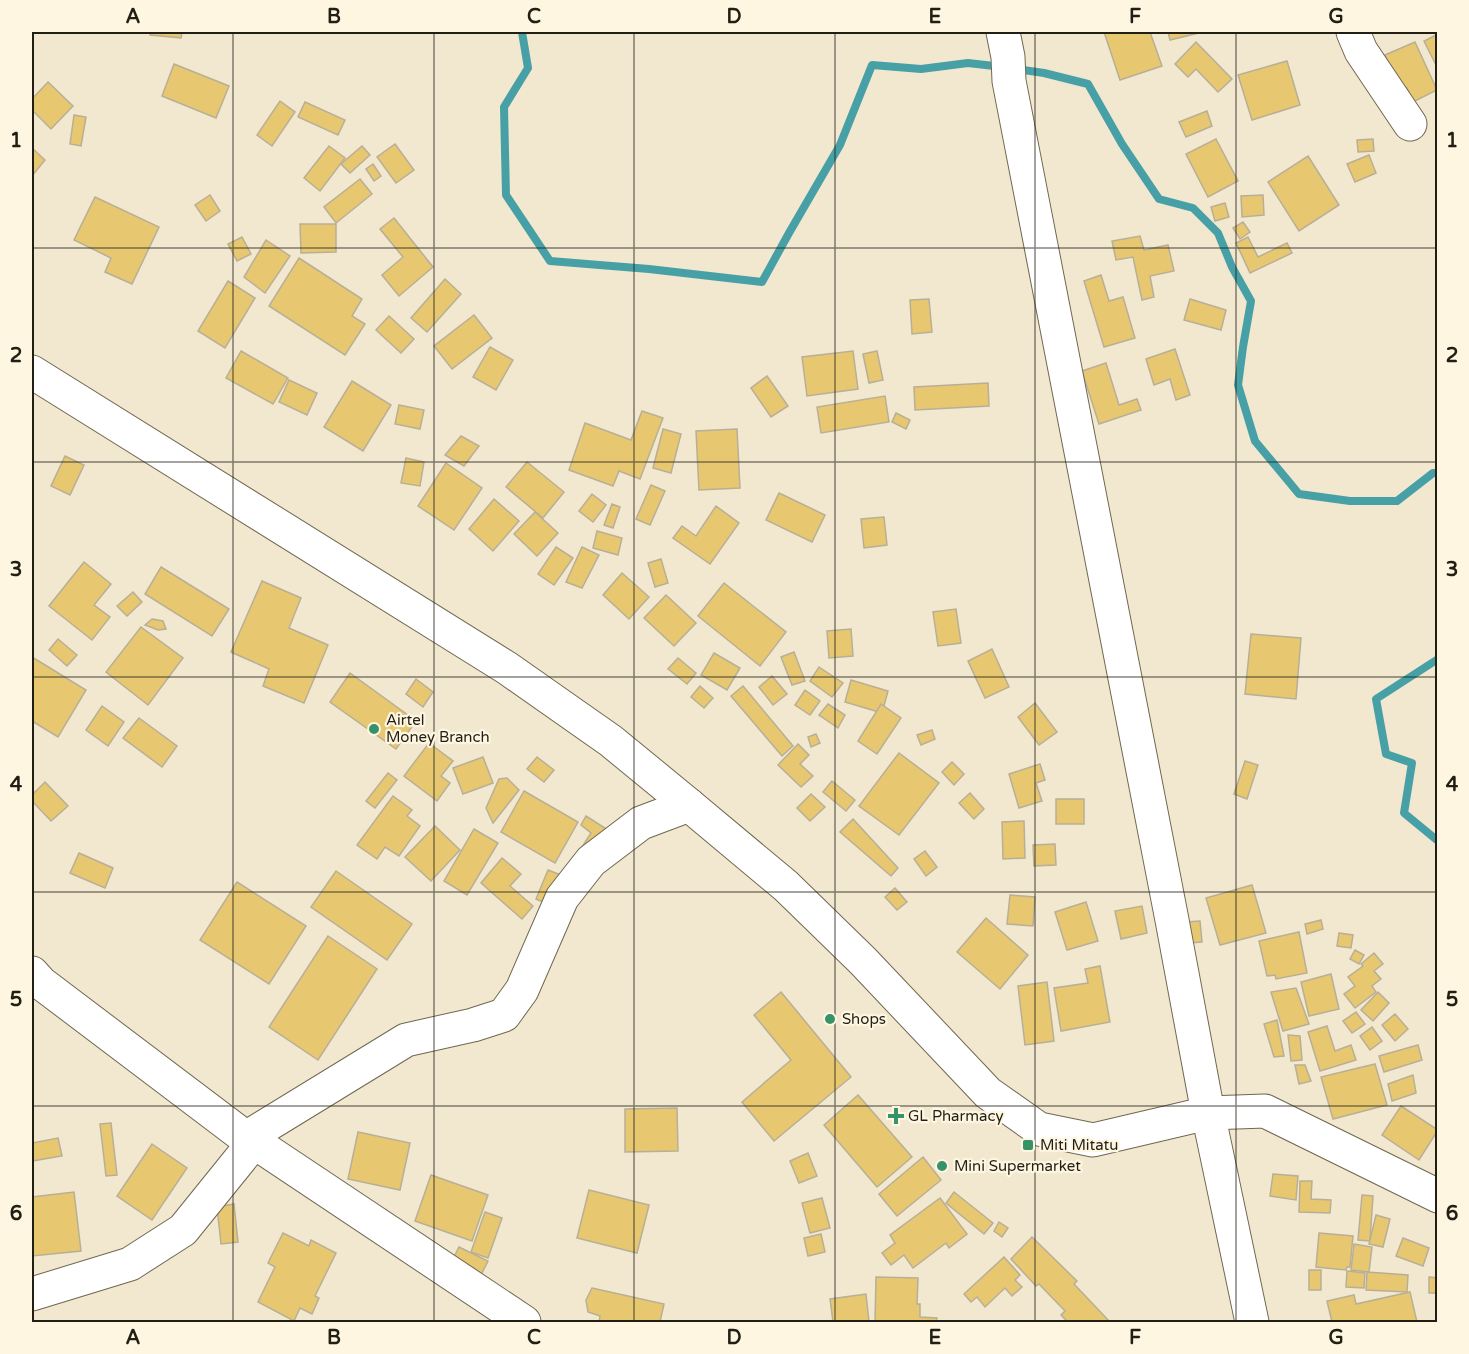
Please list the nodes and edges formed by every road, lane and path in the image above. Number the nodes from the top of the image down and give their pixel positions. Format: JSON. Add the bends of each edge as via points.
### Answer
{"nodes":[{"id":1,"x":1353,"y":32,"type":"edge"},
{"id":2,"x":1007,"y":57,"type":"edge"},
{"id":3,"x":1410,"y":124,"type":"dead end"},
{"id":4,"x":32,"y":372,"type":"edge"},
{"id":5,"x":689,"y":805,"type":"junction"},
{"id":6,"x":32,"y":974,"type":"edge"},
{"id":7,"x":1208,"y":1113,"type":"junction"},
{"id":8,"x":250,"y":1140,"type":"junction"},
{"id":9,"x":1437,"y":1196,"type":"edge"},
{"id":10,"x":32,"y":1294,"type":"edge"},
{"id":11,"x":524,"y":1323,"type":"edge"},
{"id":12,"x":1252,"y":1323,"type":"edge"}],
"edges":[{"from":1,"to":3,"type":"street","via":[[1360,51]]},
{"from":2,"to":7,"type":"street"},
{"from":4,"to":5,"type":"street","via":[[507,668],[611,741]]},
{"from":5,"to":7,"type":"street","via":[[786,886],[988,1093],[1039,1130],[1093,1140]]},
{"from":5,"to":8,"type":"street","via":[[641,823],[591,861],[562,898],[522,990],[504,1015],[406,1040]]},
{"from":6,"to":8,"type":"street"},
{"from":7,"to":9,"type":"street","via":[[1265,1111]]},
{"from":7,"to":12,"type":"street"},
{"from":8,"to":10,"type":"street","via":[[183,1230],[130,1264]]},
{"from":8,"to":11,"type":"street"}]}
